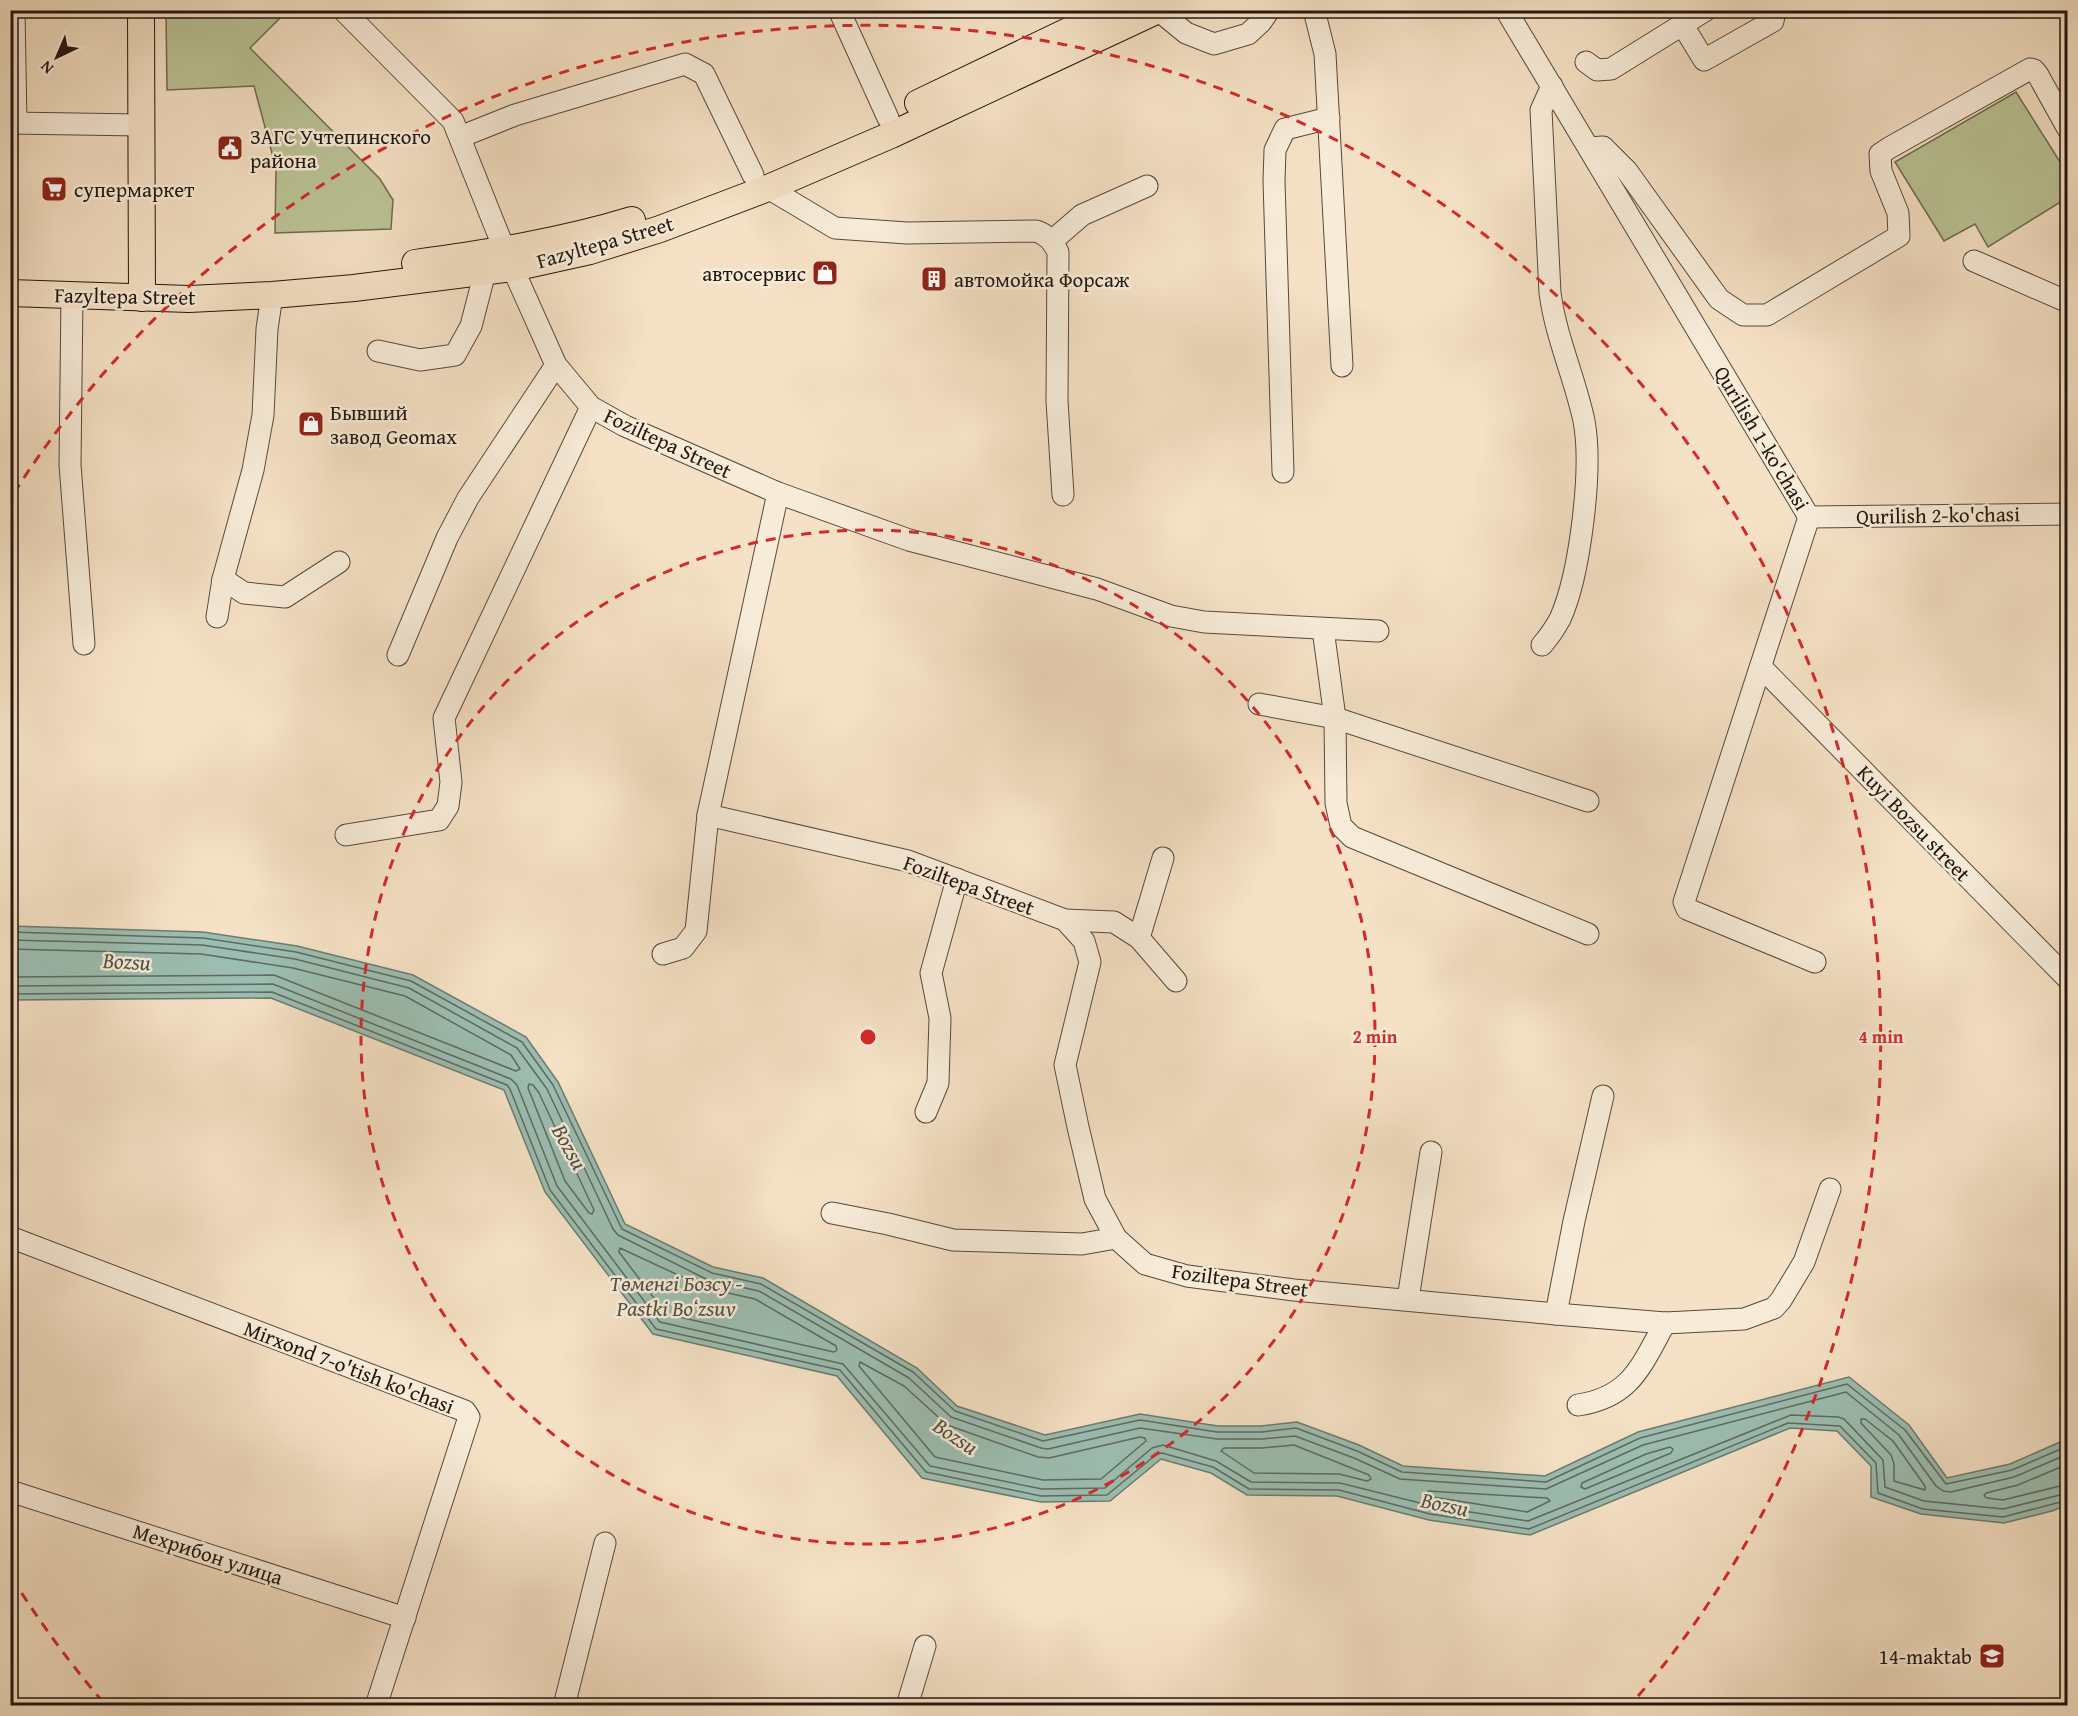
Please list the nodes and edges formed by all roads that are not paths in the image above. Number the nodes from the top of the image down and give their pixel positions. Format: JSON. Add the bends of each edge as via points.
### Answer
{"nodes":[{"id":1,"x":14,"y":10,"type":"edge"},
{"id":2,"x":141,"y":10,"type":"edge"},
{"id":3,"x":343,"y":10,"type":"edge"},
{"id":4,"x":839,"y":10,"type":"edge"},
{"id":5,"x":1112,"y":10,"type":"edge"},
{"id":6,"x":1158,"y":10,"type":"edge"},
{"id":7,"x":1269,"y":10,"type":"edge"},
{"id":8,"x":1314,"y":10,"type":"edge"},
{"id":9,"x":1506,"y":10,"type":"edge"},
{"id":10,"x":1706,"y":10,"type":"edge"},
{"id":11,"x":1775,"y":10,"type":"edge"},
{"id":12,"x":1682,"y":24,"type":"junction"},
{"id":13,"x":1586,"y":62,"type":"dead end"},
{"id":14,"x":1551,"y":86,"type":"junction"},
{"id":15,"x":888,"y":118,"type":"junction"},
{"id":16,"x":1329,"y":118,"type":"junction"},
{"id":17,"x":13,"y":123,"type":"edge"},
{"id":18,"x":141,"y":125,"type":"junction"},
{"id":19,"x":2067,"y":129,"type":"edge"},
{"id":20,"x":460,"y":137,"type":"junction"},
{"id":21,"x":1588,"y":148,"type":"junction"},
{"id":22,"x":761,"y":182,"type":"junction"},
{"id":23,"x":1147,"y":186,"type":"dead end"},
{"id":24,"x":1052,"y":241,"type":"junction"},
{"id":25,"x":509,"y":259,"type":"junction"},
{"id":26,"x":1974,"y":261,"type":"dead end"},
{"id":27,"x":485,"y":272,"type":"junction"},
{"id":28,"x":10,"y":276,"type":"edge"},
{"id":29,"x":142,"y":290,"type":"junction"},
{"id":30,"x":10,"y":293,"type":"edge"},
{"id":31,"x":72,"y":296,"type":"junction"},
{"id":32,"x":272,"y":296,"type":"junction"},
{"id":33,"x":2067,"y":302,"type":"edge"},
{"id":34,"x":378,"y":351,"type":"dead end"},
{"id":35,"x":556,"y":365,"type":"junction"},
{"id":36,"x":1342,"y":366,"type":"dead end"},
{"id":37,"x":591,"y":407,"type":"junction"},
{"id":38,"x":1283,"y":472,"type":"dead end"},
{"id":39,"x":778,"y":493,"type":"junction"},
{"id":40,"x":1063,"y":495,"type":"dead end"},
{"id":41,"x":2067,"y":514,"type":"edge"},
{"id":42,"x":1809,"y":517,"type":"junction"},
{"id":43,"x":339,"y":562,"type":"dead end"},
{"id":44,"x":223,"y":579,"type":"junction"},
{"id":45,"x":217,"y":617,"type":"dead end"},
{"id":46,"x":1323,"y":628,"type":"junction"},
{"id":47,"x":1378,"y":631,"type":"dead end"},
{"id":48,"x":84,"y":644,"type":"dead end"},
{"id":49,"x":1542,"y":645,"type":"dead end"},
{"id":50,"x":398,"y":655,"type":"dead end"},
{"id":51,"x":1761,"y":667,"type":"junction"},
{"id":52,"x":1259,"y":704,"type":"dead end"},
{"id":53,"x":1335,"y":717,"type":"junction"},
{"id":54,"x":1588,"y":801,"type":"dead end"},
{"id":55,"x":708,"y":815,"type":"junction"},
{"id":56,"x":346,"y":835,"type":"dead end"},
{"id":57,"x":1163,"y":858,"type":"dead end"},
{"id":58,"x":957,"y":879,"type":"junction"},
{"id":59,"x":1065,"y":920,"type":"junction"},
{"id":60,"x":1588,"y":933,"type":"dead end"},
{"id":61,"x":1139,"y":938,"type":"junction"},
{"id":62,"x":663,"y":954,"type":"dead end"},
{"id":63,"x":1815,"y":962,"type":"dead end"},
{"id":64,"x":2067,"y":979,"type":"edge"},
{"id":65,"x":1176,"y":981,"type":"dead end"},
{"id":66,"x":1603,"y":1096,"type":"dead end"},
{"id":67,"x":926,"y":1112,"type":"dead end"},
{"id":68,"x":1431,"y":1152,"type":"dead end"},
{"id":69,"x":1830,"y":1189,"type":"dead end"},
{"id":70,"x":832,"y":1213,"type":"dead end"},
{"id":71,"x":10,"y":1237,"type":"edge"},
{"id":72,"x":1116,"y":1238,"type":"junction"},
{"id":73,"x":1408,"y":1299,"type":"junction"},
{"id":74,"x":1556,"y":1314,"type":"junction"},
{"id":75,"x":1665,"y":1323,"type":"junction"},
{"id":76,"x":1578,"y":1405,"type":"dead end"},
{"id":77,"x":10,"y":1491,"type":"edge"},
{"id":78,"x":605,"y":1543,"type":"dead end"},
{"id":79,"x":405,"y":1618,"type":"junction"},
{"id":80,"x":925,"y":1646,"type":"dead end"},
{"id":81,"x":376,"y":1706,"type":"edge"},
{"id":82,"x":564,"y":1706,"type":"edge"},
{"id":83,"x":907,"y":1706,"type":"edge"}],
"edges":[{"from":1,"to":17,"type":"street"},
{"from":2,"to":18,"type":"main road"},
{"from":3,"to":20,"type":"street","name":"Foziltepa Street","via":[[453,121]]},
{"from":4,"to":15,"type":"street"},
{"from":5,"to":15,"type":"main road","name":"Fazyltepa Street"},
{"from":6,"to":7,"type":"street","via":[[1186,33],[1214,44],[1248,34]]},
{"from":6,"to":22,"type":"main road","name":"Fazyltepa Street","via":[[891,135]]},
{"from":8,"to":16,"type":"street","via":[[1325,54]]},
{"from":9,"to":14,"type":"street","name":"Qurilish 1-ko'chasi"},
{"from":10,"to":12,"type":"street"},
{"from":11,"to":12,"type":"street","via":[[1773,21],[1704,60]]},
{"from":12,"to":13,"type":"street","via":[[1611,69],[1597,70]]},
{"from":14,"to":21,"type":"street","name":"Qurilish 1-ko'chasi"},
{"from":14,"to":49,"type":"street","via":[[1541,110],[1550,293],[1553,319],[1586,440],[1579,557],[1561,618]]},
{"from":15,"to":22,"type":"main road","name":"Fazyltepa Street","via":[[787,163]]},
{"from":16,"to":36,"type":"street"},
{"from":16,"to":38,"type":"street","via":[[1285,129],[1275,150]]},
{"from":17,"to":18,"type":"street"},
{"from":18,"to":29,"type":"main road"},
{"from":19,"to":21,"type":"street","via":[[2038,75],[2030,69],[1889,147],[1880,154],[1881,171],[1898,213],[1899,236],[1767,315],[1743,315],[1719,299],[1627,171],[1603,147]]},
{"from":20,"to":22,"type":"street","via":[[515,115],[685,64],[704,74]]},
{"from":20,"to":25,"type":"street","name":"Foziltepa Street"},
{"from":21,"to":42,"type":"street","name":"Qurilish 1-ko'chasi"},
{"from":22,"to":24,"type":"street","via":[[836,228],[908,233],[1036,231]]},
{"from":22,"to":25,"type":"main road","name":"Fazyltepa Street","via":[[590,251]]},
{"from":23,"to":24,"type":"street","via":[[1082,215]]},
{"from":24,"to":40,"type":"street","via":[[1058,252],[1057,401]]},
{"from":25,"to":27,"type":"main road","name":"Fazyltepa Street"},
{"from":25,"to":29,"type":"main road","name":"Fazyltepa Street","via":[[198,282]]},
{"from":25,"to":35,"type":"street","name":"Foziltepa Street"},
{"from":26,"to":33,"type":"street"},
{"from":27,"to":32,"type":"main road","name":"Fazyltepa Street"},
{"from":27,"to":34,"type":"street","via":[[471,326],[455,355],[420,360]]},
{"from":28,"to":29,"type":"main road","name":"Fazyltepa Street"},
{"from":29,"to":31,"type":"main road","name":"Fazyltepa Street"},
{"from":29,"to":32,"type":"main road","name":"Fazyltepa Street","via":[[189,299]]},
{"from":30,"to":31,"type":"main road","name":"Fazyltepa Street"},
{"from":31,"to":48,"type":"street","via":[[70,465]]},
{"from":32,"to":44,"type":"street","via":[[263,415],[253,470]]},
{"from":35,"to":37,"type":"street","name":"Foziltepa Street"},
{"from":35,"to":50,"type":"street","via":[[468,498]]},
{"from":37,"to":39,"type":"street","name":"Foziltepa Street","via":[[625,426]]},
{"from":37,"to":56,"type":"street","via":[[444,718],[451,782],[448,806],[440,820]]},
{"from":39,"to":46,"type":"street","name":"Foziltepa Street","via":[[909,540],[1097,590],[1171,616],[1204,622]]},
{"from":39,"to":55,"type":"street"},
{"from":41,"to":42,"type":"street","name":"Qurilish 2-ko'chasi"},
{"from":42,"to":51,"type":"street","name":"Qurilish 1-ko'chasi"},
{"from":43,"to":44,"type":"street","via":[[285,597],[244,593]]},
{"from":44,"to":45,"type":"street"},
{"from":46,"to":47,"type":"street","name":"Foziltepa Street"},
{"from":46,"to":53,"type":"street"},
{"from":51,"to":63,"type":"street","name":"Qurilish 1-ko'chasi","via":[[1684,902],[1687,909]]},
{"from":51,"to":64,"type":"street","name":"Kuyi Bozsu street"},
{"from":52,"to":53,"type":"street"},
{"from":53,"to":54,"type":"street"},
{"from":53,"to":60,"type":"street","via":[[1336,803],[1341,826],[1352,837]]},
{"from":55,"to":58,"type":"street","name":"Foziltepa Street","via":[[908,861]]},
{"from":55,"to":62,"type":"street","via":[[696,931],[683,948]]},
{"from":57,"to":61,"type":"street"},
{"from":58,"to":59,"type":"street","name":"Foziltepa Street"},
{"from":58,"to":67,"type":"street","via":[[931,973],[940,1018],[938,1083]]},
{"from":59,"to":61,"type":"street","via":[[1114,922]]},
{"from":59,"to":72,"type":"street","name":"Foziltepa Street","via":[[1084,941],[1090,962],[1065,1065],[1095,1200]]},
{"from":61,"to":65,"type":"street"},
{"from":66,"to":74,"type":"street"},
{"from":68,"to":73,"type":"street"},
{"from":69,"to":75,"type":"street","name":"Foziltepa Street","via":[[1804,1262],[1774,1308],[1744,1319]]},
{"from":70,"to":72,"type":"street","via":[[953,1240],[1082,1244]]},
{"from":71,"to":79,"type":"street","name":"Mirxond 7-o'tish ko'chasi","via":[[465,1411],[469,1423]]},
{"from":72,"to":73,"type":"street","name":"Foziltepa Street","via":[[1145,1264],[1188,1276]]},
{"from":73,"to":74,"type":"street","name":"Foziltepa Street"},
{"from":74,"to":75,"type":"street","name":"Foziltepa Street"},
{"from":75,"to":76,"type":"street","via":[[1625,1386],[1598,1402]]},
{"from":77,"to":79,"type":"street","name":"Мехрибон улица"},
{"from":78,"to":82,"type":"street"},
{"from":79,"to":81,"type":"street","name":"Mirxond 7-o'tish ko'chasi"},
{"from":80,"to":83,"type":"street"}]}
